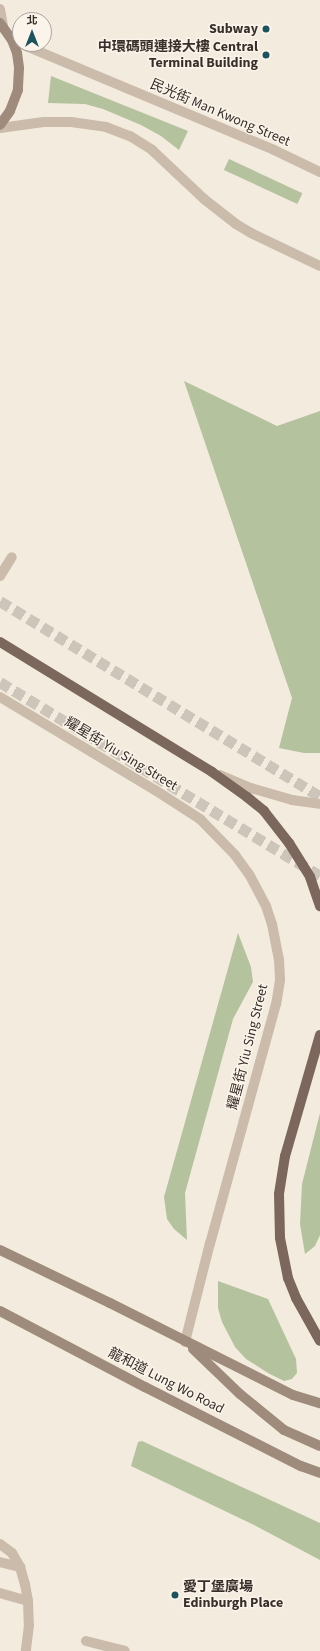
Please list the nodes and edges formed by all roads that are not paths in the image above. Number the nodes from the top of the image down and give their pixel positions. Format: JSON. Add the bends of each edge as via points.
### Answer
{"nodes":[{"id":1,"x":0,"y":9,"type":"edge"},
{"id":2,"x":2,"y":25,"type":"edge"},
{"id":3,"x":12,"y":36,"type":"edge"},
{"id":4,"x":17,"y":52,"type":"edge"},
{"id":5,"x":39,"y":52,"type":"edge"},
{"id":6,"x":0,"y":125,"type":"edge"},
{"id":7,"x":0,"y":128,"type":"edge"},
{"id":8,"x":320,"y":172,"type":"edge"},
{"id":9,"x":320,"y":266,"type":"edge"},
{"id":10,"x":12,"y":557,"type":"dead end"},
{"id":11,"x":0,"y":576,"type":"edge"},
{"id":12,"x":0,"y":642,"type":"edge"},
{"id":13,"x":0,"y":697,"type":"edge"},
{"id":14,"x":212,"y":772,"type":"junction"},
{"id":15,"x":320,"y":804,"type":"edge"},
{"id":16,"x":320,"y":906,"type":"edge"},
{"id":17,"x":320,"y":1035,"type":"edge"},
{"id":18,"x":0,"y":1250,"type":"edge"},
{"id":19,"x":0,"y":1311,"type":"edge"},
{"id":20,"x":320,"y":1341,"type":"edge"},
{"id":21,"x":186,"y":1342,"type":"junction"},
{"id":22,"x":320,"y":1403,"type":"edge"},
{"id":23,"x":320,"y":1446,"type":"edge"},
{"id":24,"x":320,"y":1473,"type":"edge"},
{"id":25,"x":0,"y":1544,"type":"edge"},
{"id":26,"x":0,"y":1562,"type":"edge"},
{"id":27,"x":20,"y":1567,"type":"junction"},
{"id":28,"x":0,"y":1593,"type":"edge"},
{"id":29,"x":28,"y":1601,"type":"junction"},
{"id":30,"x":86,"y":1641,"type":"dead end"},
{"id":31,"x":26,"y":1651,"type":"edge"},
{"id":32,"x":125,"y":1651,"type":"edge"}],
"edges":[{"from":1,"to":2,"type":"street"},
{"from":2,"to":3,"type":"main road"},
{"from":4,"to":6,"type":"main road","via":[[18,90],[10,111]]},
{"from":5,"to":8,"type":"street","name":"民光街 Man Kwong Street"},
{"from":7,"to":9,"type":"street","via":[[44,122],[71,122],[106,126],[130,136],[152,150],[204,199],[236,224]]},
{"from":10,"to":11,"type":"street"},
{"from":12,"to":14,"type":"main road"},
{"from":13,"to":21,"type":"street","name":"耀星街 Yiu Sing Street","via":[[200,819],[219,837],[244,868],[266,906],[272,924],[280,980],[276,1004],[210,1243]]},
{"from":14,"to":15,"type":"street","via":[[251,788],[292,800]]},
{"from":14,"to":16,"type":"main road","via":[[247,797],[277,827],[310,877]]},
{"from":17,"to":20,"type":"main road","via":[[285,1156],[279,1194],[280,1238],[288,1278]]},
{"from":18,"to":21,"type":"main road"},
{"from":19,"to":24,"type":"main road","name":"龍和道 Lung Wo Road","via":[[138,1384],[301,1466]]},
{"from":21,"to":22,"type":"main road","via":[[293,1395]]},
{"from":21,"to":23,"type":"main road","via":[[240,1394],[284,1430]]},
{"from":25,"to":27,"type":"street","via":[[12,1553]]},
{"from":26,"to":27,"type":"street"},
{"from":27,"to":29,"type":"street"},
{"from":28,"to":29,"type":"street"},
{"from":29,"to":31,"type":"street"},
{"from":30,"to":32,"type":"street"}]}
